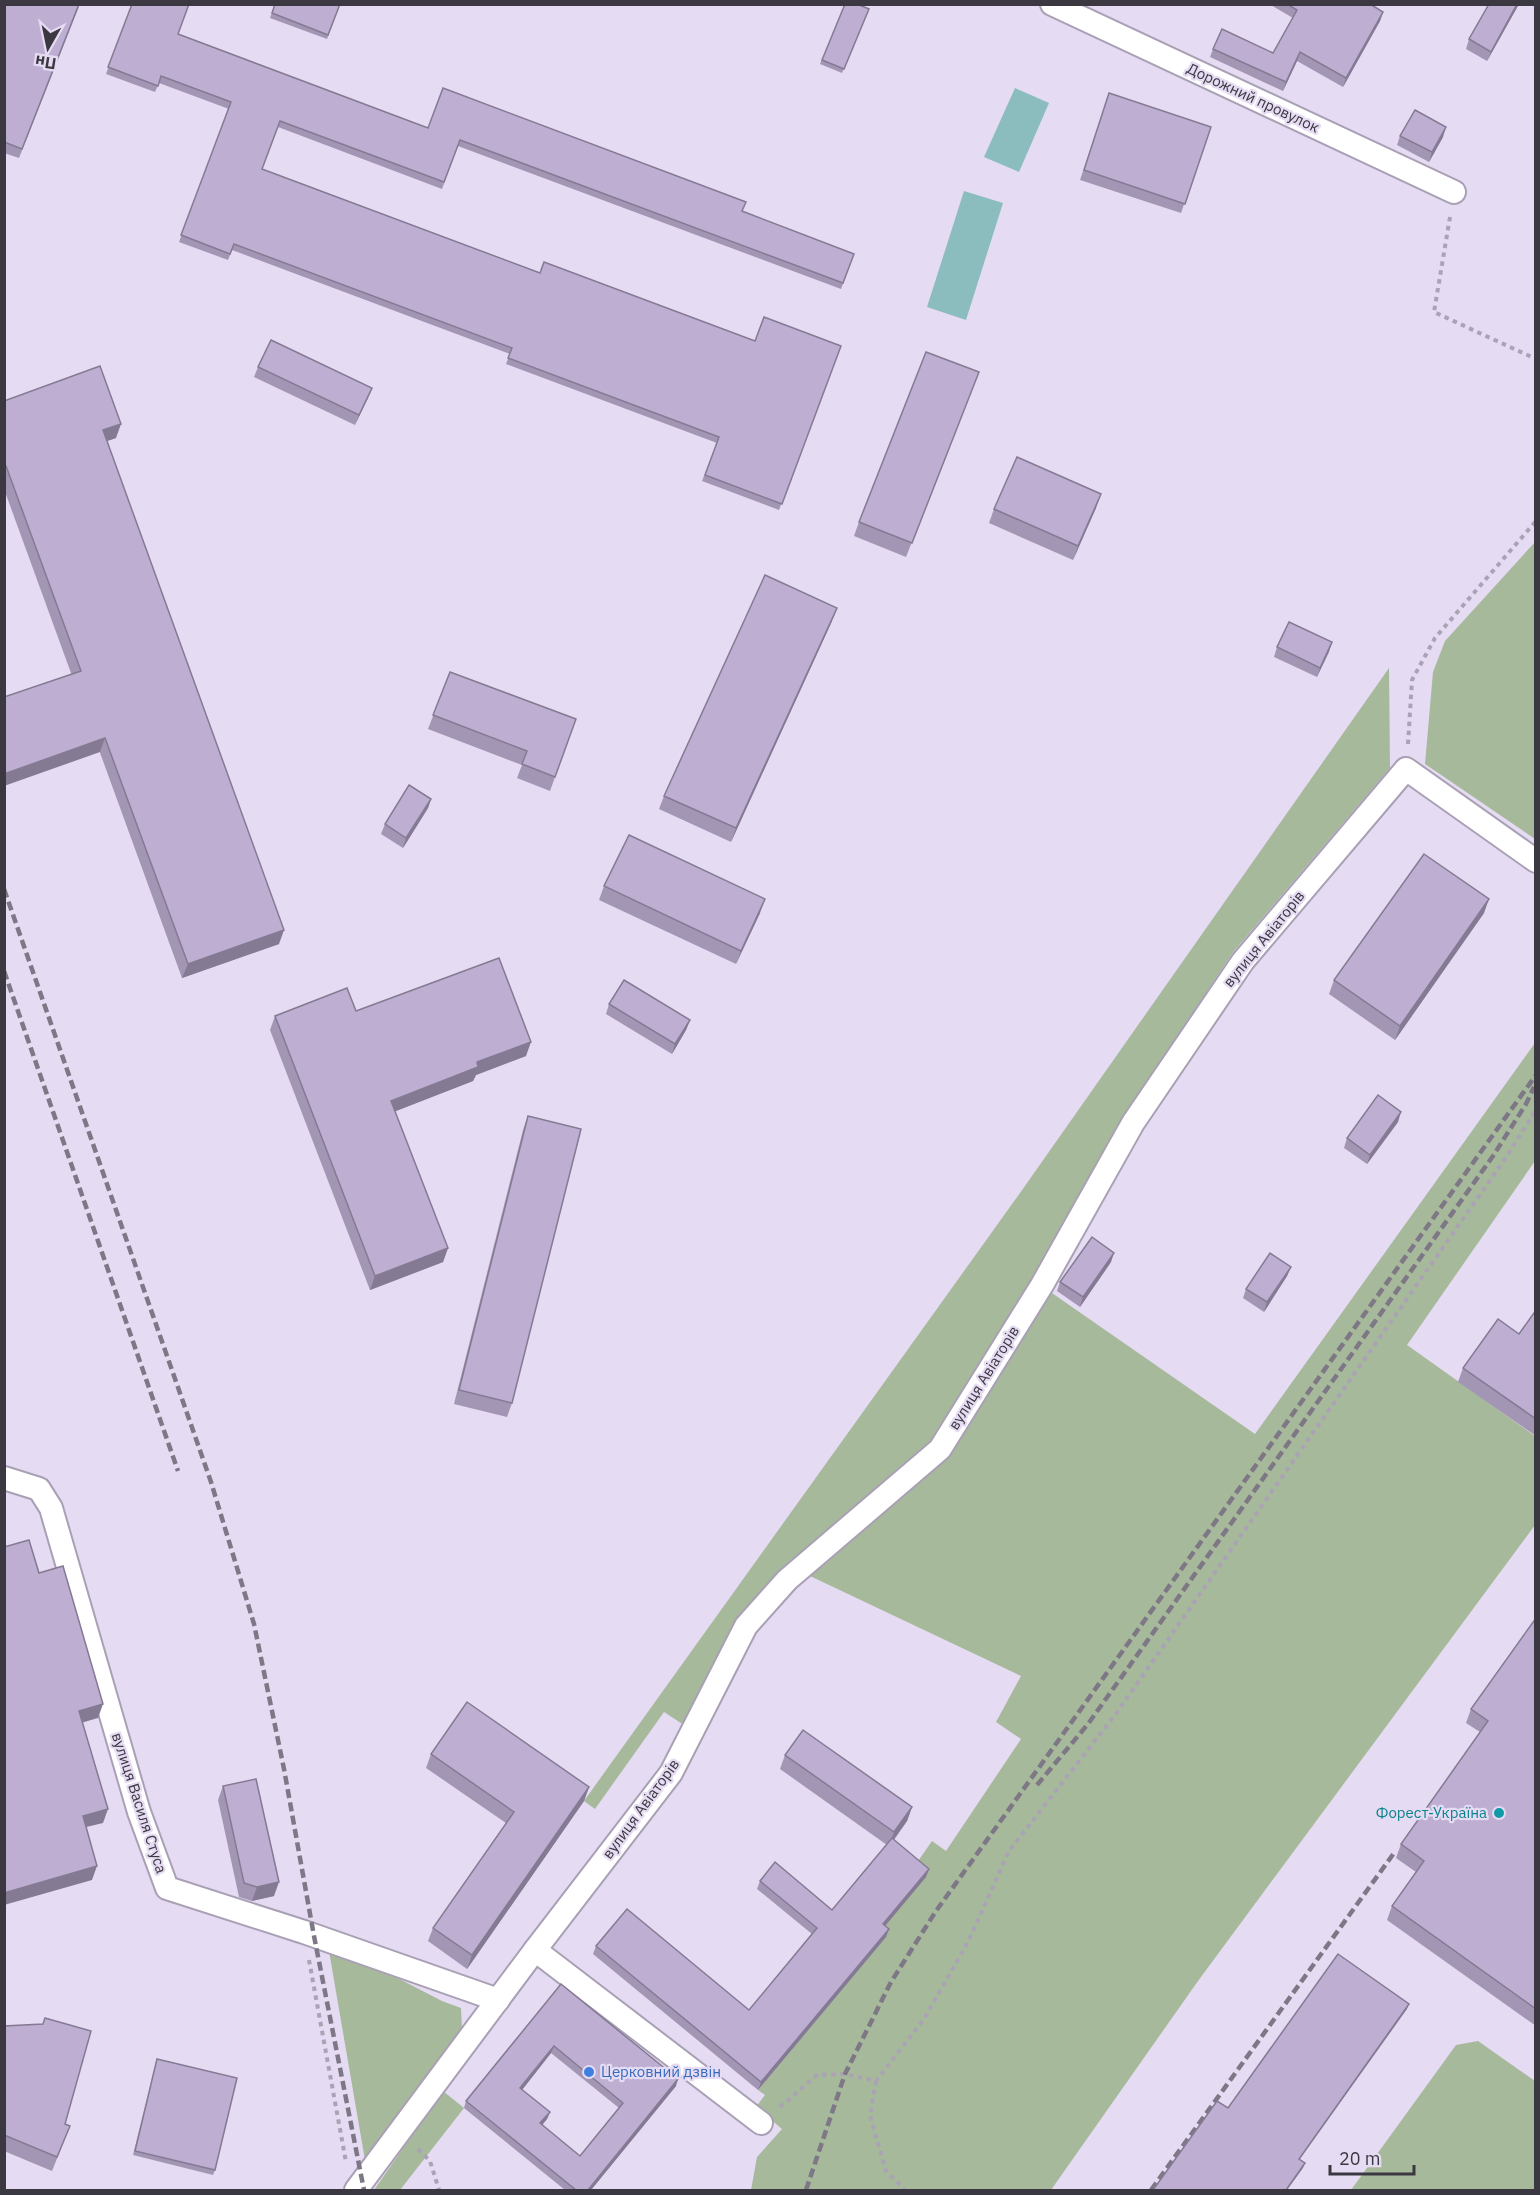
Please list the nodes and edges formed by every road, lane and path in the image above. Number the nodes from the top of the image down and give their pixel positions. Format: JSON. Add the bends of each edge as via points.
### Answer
{"nodes":[{"id":1,"x":1052,"y":4,"type":"edge"},
{"id":2,"x":1454,"y":192,"type":"joint"},
{"id":3,"x":1536,"y":359,"type":"edge"},
{"id":4,"x":1536,"y":521,"type":"edge"},
{"id":5,"x":1406,"y":769,"type":"junction"},
{"id":6,"x":1536,"y":861,"type":"edge"},
{"id":7,"x":1536,"y":1110,"type":"edge"},
{"id":8,"x":4,"y":1478,"type":"edge"},
{"id":9,"x":304,"y":1932,"type":"junction"},
{"id":10,"x":535,"y":1950,"type":"junction"},
{"id":11,"x":498,"y":2000,"type":"junction"},
{"id":12,"x":876,"y":2081,"type":"junction"},
{"id":13,"x":414,"y":2112,"type":"junction"},
{"id":14,"x":761,"y":2124,"type":"joint"},
{"id":15,"x":347,"y":2170,"type":"dead end"},
{"id":16,"x":356,"y":2190,"type":"edge"},
{"id":17,"x":439,"y":2190,"type":"edge"},
{"id":18,"x":905,"y":2190,"type":"edge"}],
"edges":[{"from":1,"to":2,"type":"street","name":"Дорожний провулок"},
{"from":2,"to":3,"type":"path","via":[[1434,312]]},
{"from":4,"to":5,"type":"path","via":[[1435,638],[1412,680]]},
{"from":5,"to":6,"type":"street"},
{"from":5,"to":10,"type":"street","name":"вулиця Авіаторів","via":[[1243,961],[1133,1123],[1042,1285],[940,1449],[788,1580],[746,1626],[671,1773]]},
{"from":7,"to":12,"type":"path","via":[[1115,1715],[1009,1851],[968,1942],[924,2019]]},
{"from":8,"to":9,"type":"street","name":"вулиця Василя Стуса","via":[[39,1489],[51,1508],[139,1812],[167,1888]]},
{"from":9,"to":11,"type":"street","name":"вулиця Василя Стуса"},
{"from":9,"to":15,"type":"path"},
{"from":10,"to":11,"type":"street","name":"вулиця Авіаторів"},
{"from":10,"to":14,"type":"street"},
{"from":11,"to":13,"type":"street","name":"вулиця Авіаторів"},
{"from":12,"to":14,"type":"path","via":[[845,2074],[817,2075]]},
{"from":12,"to":18,"type":"path","via":[[870,2116],[886,2171]]},
{"from":13,"to":16,"type":"street","name":"вулиця Авіаторів"},
{"from":13,"to":17,"type":"path","via":[[411,2142],[430,2161]]}]}
